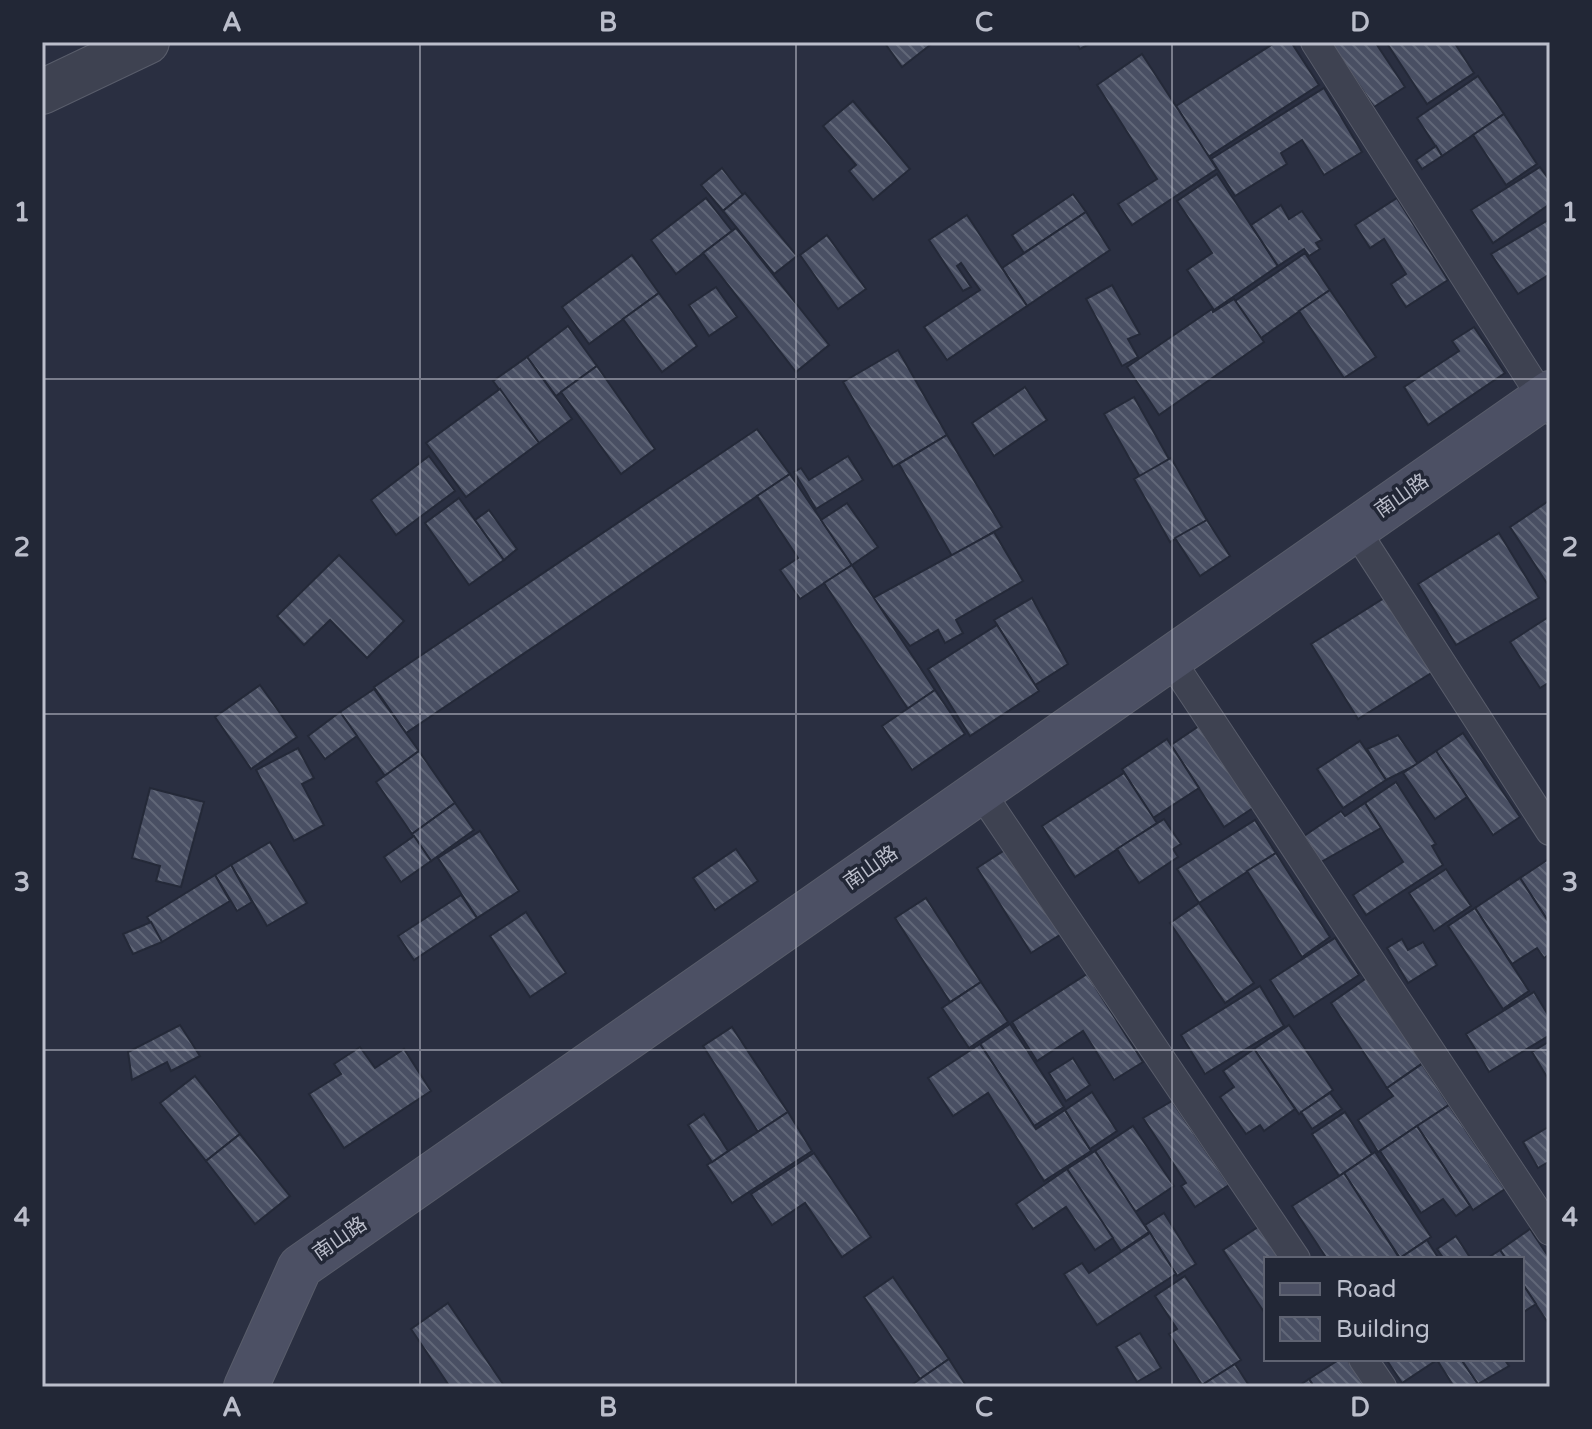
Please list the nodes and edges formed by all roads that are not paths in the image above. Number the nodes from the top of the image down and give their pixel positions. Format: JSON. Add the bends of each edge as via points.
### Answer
{"nodes":[{"id":1,"x":147,"y":42,"type":"edge"},
{"id":2,"x":1315,"y":42,"type":"edge"},
{"id":3,"x":42,"y":92,"type":"edge"},
{"id":4,"x":1547,"y":401,"type":"edge"},
{"id":5,"x":1355,"y":529,"type":"junction"},
{"id":6,"x":1170,"y":659,"type":"junction"},
{"id":7,"x":980,"y":791,"type":"junction"},
{"id":8,"x":1550,"y":831,"type":"edge"},
{"id":9,"x":1550,"y":1231,"type":"edge"},
{"id":10,"x":1295,"y":1257,"type":"edge"},
{"id":11,"x":1364,"y":1361,"type":"edge"},
{"id":12,"x":246,"y":1387,"type":"edge"},
{"id":13,"x":1382,"y":1387,"type":"edge"}],
"edges":[{"from":1,"to":3,"type":"street"},
{"from":2,"to":4,"type":"lane"},
{"from":4,"to":5,"type":"street","name":"南山路"},
{"from":5,"to":6,"type":"street","name":"南山路"},
{"from":5,"to":8,"type":"lane"},
{"from":6,"to":7,"type":"street","name":"南山路"},
{"from":6,"to":9,"type":"lane"},
{"from":7,"to":10,"type":"lane"},
{"from":7,"to":12,"type":"street","name":"南山路","via":[[300,1267]]},
{"from":11,"to":13,"type":"lane"}]}
